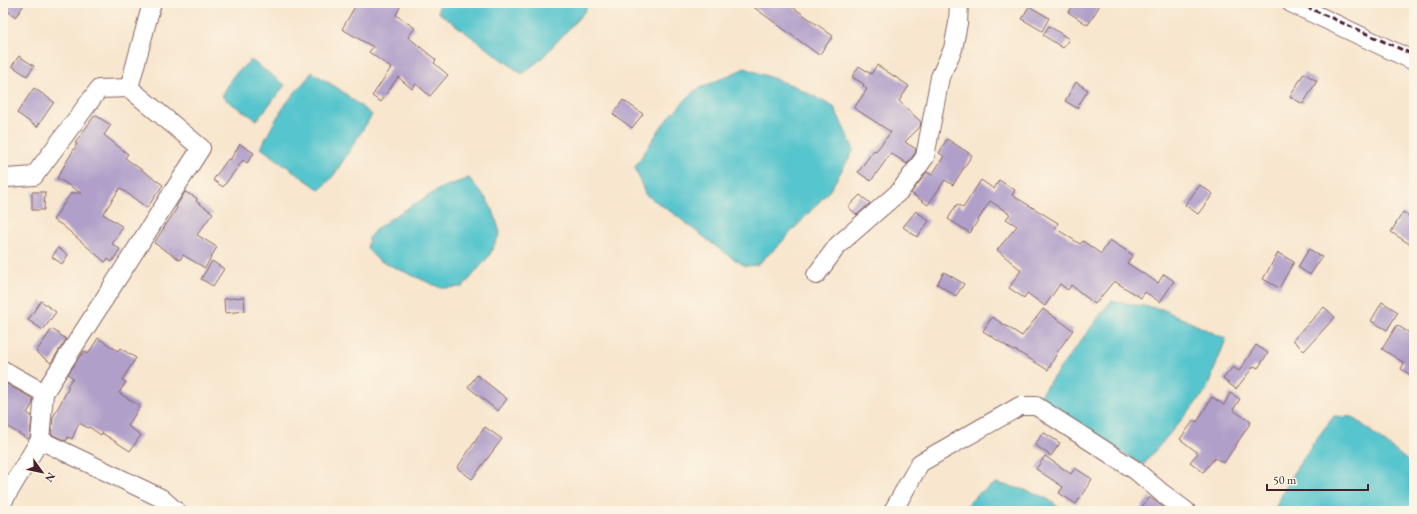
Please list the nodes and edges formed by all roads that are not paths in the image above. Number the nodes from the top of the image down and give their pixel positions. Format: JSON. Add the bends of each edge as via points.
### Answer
{"nodes":[{"id":1,"x":152,"y":3,"type":"edge"},
{"id":2,"x":959,"y":3,"type":"edge"},
{"id":3,"x":1291,"y":3,"type":"edge"},
{"id":4,"x":1414,"y":61,"type":"edge"},
{"id":5,"x":129,"y":88,"type":"junction"},
{"id":6,"x":3,"y":176,"type":"edge"},
{"id":7,"x":816,"y":275,"type":"dead end"},
{"id":8,"x":3,"y":370,"type":"edge"},
{"id":9,"x":44,"y":393,"type":"junction"},
{"id":10,"x":40,"y":440,"type":"junction"},
{"id":11,"x":3,"y":501,"type":"edge"},
{"id":12,"x":176,"y":511,"type":"edge"},
{"id":13,"x":893,"y":511,"type":"edge"},
{"id":14,"x":1186,"y":511,"type":"edge"}],
"edges":[{"from":1,"to":5,"type":"street"},
{"from":2,"to":7,"type":"street","via":[[953,50],[940,77],[925,157],[900,191],[838,245]]},
{"from":3,"to":4,"type":"street"},
{"from":5,"to":6,"type":"street","via":[[99,89],[34,176]]},
{"from":5,"to":9,"type":"street","via":[[201,148]]},
{"from":8,"to":9,"type":"street"},
{"from":9,"to":10,"type":"street"},
{"from":10,"to":11,"type":"street"},
{"from":10,"to":12,"type":"street","via":[[161,498]]},
{"from":13,"to":14,"type":"street","via":[[920,463],[1020,406],[1036,406],[1136,470]]}]}
